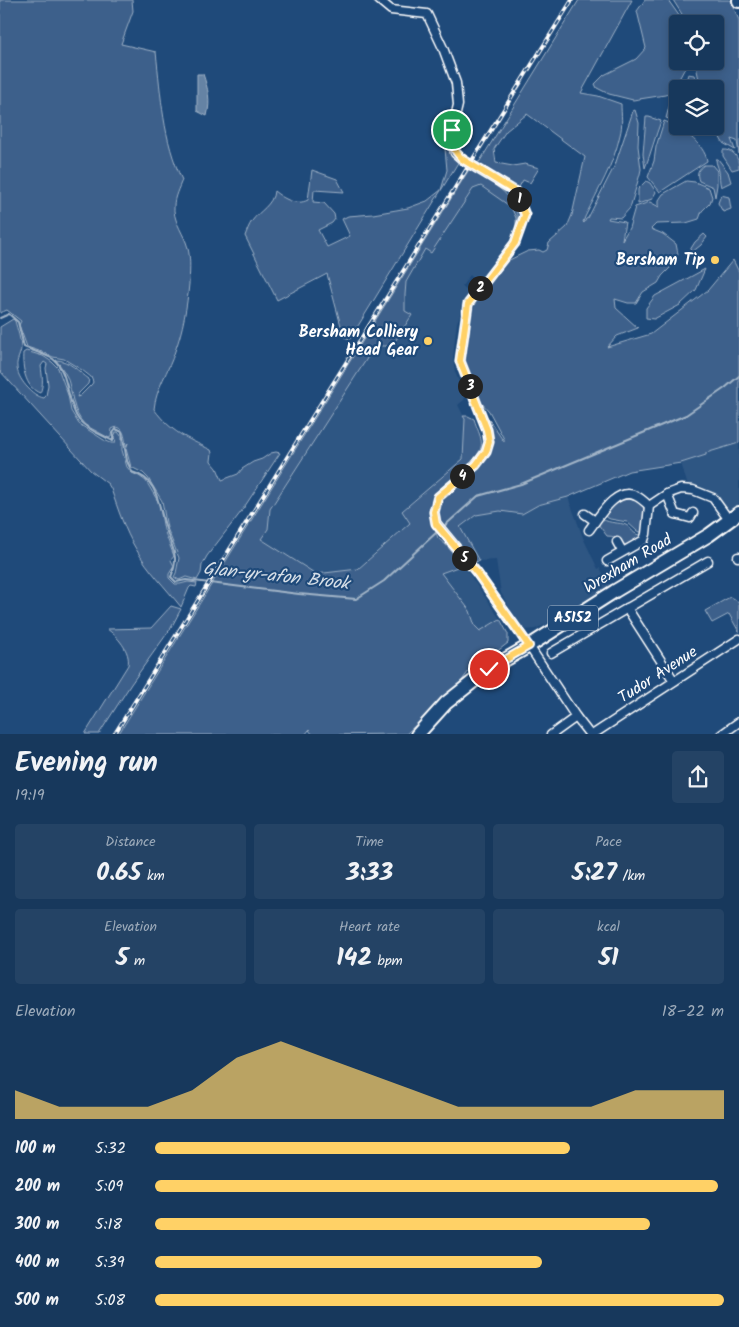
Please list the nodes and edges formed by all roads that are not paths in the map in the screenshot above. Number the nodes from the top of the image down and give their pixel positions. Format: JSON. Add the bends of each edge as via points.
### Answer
{"nodes":[{"id":1,"x":379,"y":0,"type":"edge"},
{"id":2,"x":667,"y":494,"type":"junction"},
{"id":3,"x":649,"y":506,"type":"junction"},
{"id":4,"x":693,"y":513,"type":"dead end"},
{"id":5,"x":585,"y":514,"type":"dead end"},
{"id":6,"x":734,"y":517,"type":"edge"},
{"id":7,"x":595,"y":522,"type":"junction"},
{"id":8,"x":589,"y":530,"type":"dead end"},
{"id":9,"x":617,"y":542,"type":"dead end"},
{"id":10,"x":622,"y":551,"type":"junction"},
{"id":11,"x":606,"y":561,"type":"dead end"},
{"id":12,"x":708,"y":561,"type":"dead end"},
{"id":13,"x":627,"y":608,"type":"junction"},
{"id":14,"x":739,"y":639,"type":"edge"},
{"id":15,"x":529,"y":646,"type":"junction"},
{"id":16,"x":551,"y":653,"type":"dead end"},
{"id":17,"x":674,"y":681,"type":"junction"},
{"id":18,"x":576,"y":717,"type":"junction"},
{"id":19,"x":739,"y":722,"type":"edge"},
{"id":20,"x":417,"y":734,"type":"edge"},
{"id":21,"x":551,"y":734,"type":"edge"},
{"id":22,"x":591,"y":734,"type":"edge"},
{"id":23,"x":721,"y":734,"type":"edge"}],
"edges":[{"from":1,"to":15,"type":"street","bridge":true,"via":[[391,10],[427,14],[456,83],[458,105],[452,130],[456,153],[516,192],[525,215],[515,243],[468,304],[460,361],[487,430],[489,442],[486,452],[476,465],[438,497],[434,512],[436,524],[477,573]]},
{"from":2,"to":3,"type":"street"},
{"from":2,"to":4,"type":"street","via":[[675,514],[690,518]]},
{"from":2,"to":6,"type":"street","via":[[681,489],[693,490],[712,498]]},
{"from":3,"to":7,"type":"street","via":[[633,494],[621,495]]},
{"from":3,"to":10,"type":"street","via":[[644,540]]},
{"from":5,"to":7,"type":"street"},
{"from":6,"to":15,"type":"main road","name":"Wrexham Road","number":"A5152"},
{"from":7,"to":8,"type":"street"},
{"from":9,"to":10,"type":"street"},
{"from":10,"to":11,"type":"street"},
{"from":12,"to":13,"type":"street"},
{"from":13,"to":16,"type":"street","via":[[566,639]]},
{"from":13,"to":17,"type":"street"},
{"from":14,"to":17,"type":"street","name":"Tudor Avenue"},
{"from":15,"to":18,"type":"street"},
{"from":15,"to":20,"type":"main road","name":"Wrexham Road","number":"A5152","via":[[489,669],[446,703]]},
{"from":17,"to":22,"type":"street","name":"Tudor Avenue"},
{"from":18,"to":21,"type":"street"},
{"from":18,"to":22,"type":"street"},
{"from":19,"to":23,"type":"street"}]}
